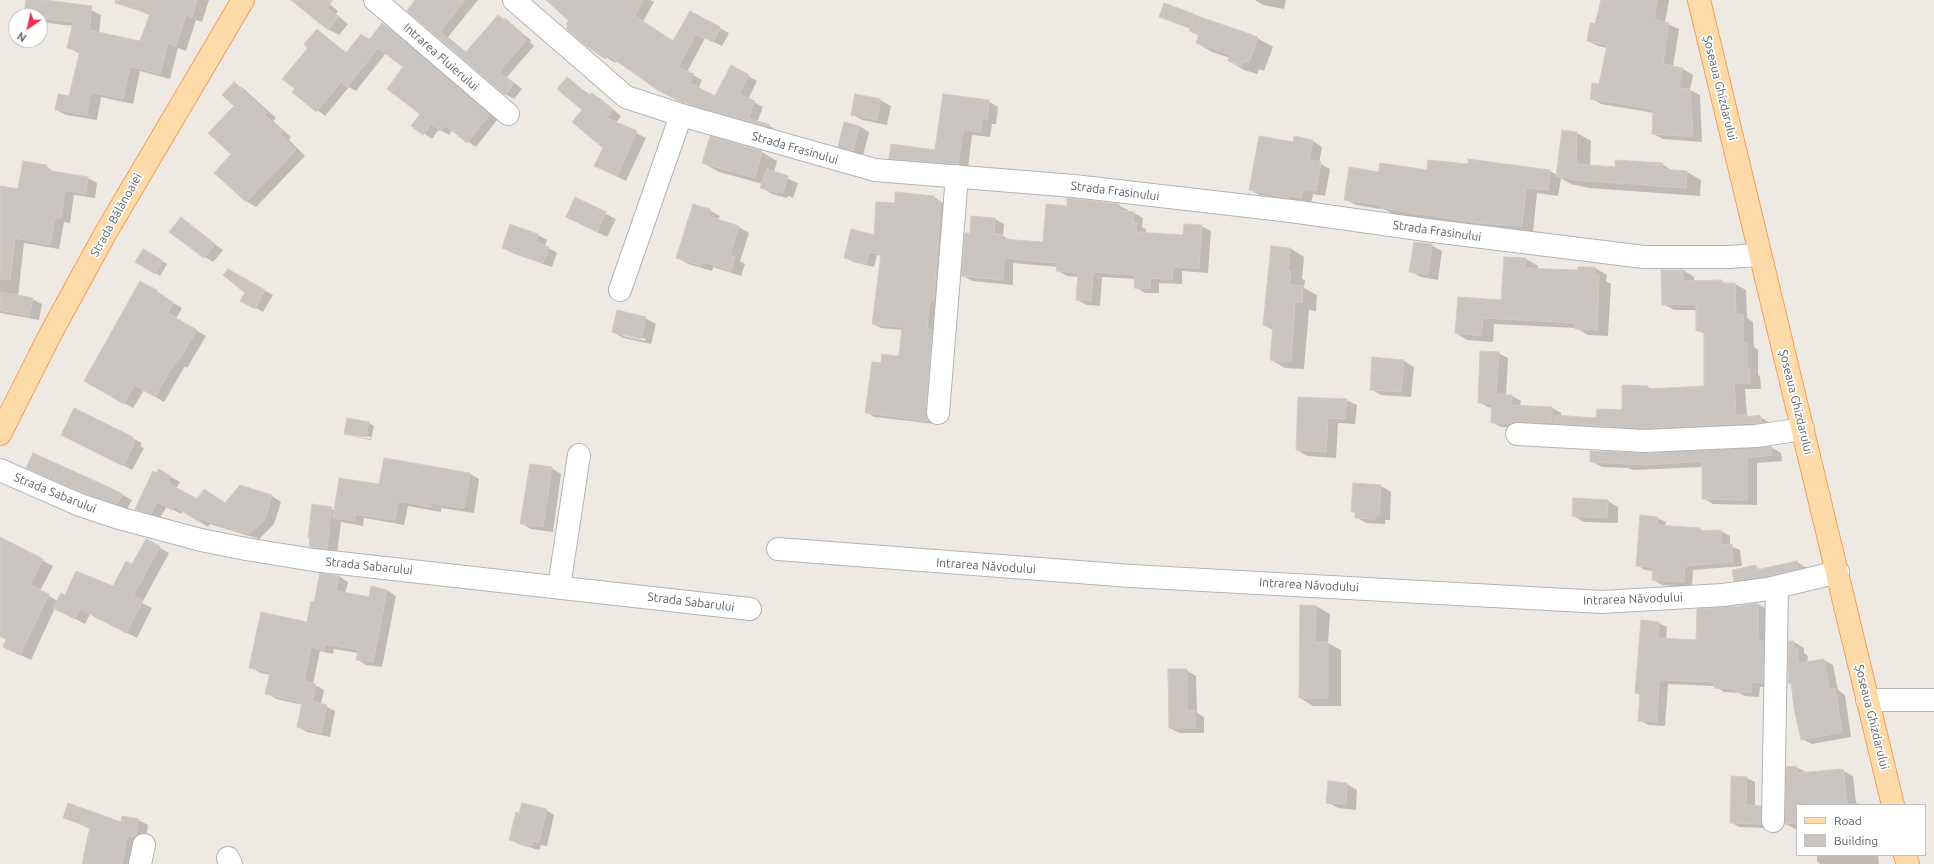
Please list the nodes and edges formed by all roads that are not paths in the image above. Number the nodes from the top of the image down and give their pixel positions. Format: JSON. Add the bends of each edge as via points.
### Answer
{"nodes":[{"id":1,"x":243,"y":0,"type":"edge"},
{"id":2,"x":375,"y":0,"type":"edge"},
{"id":3,"x":514,"y":0,"type":"edge"},
{"id":4,"x":1699,"y":0,"type":"edge"},
{"id":5,"x":508,"y":114,"type":"dead end"},
{"id":6,"x":681,"y":116,"type":"junction"},
{"id":7,"x":957,"y":176,"type":"junction"},
{"id":8,"x":1760,"y":254,"type":"junction"},
{"id":9,"x":620,"y":290,"type":"dead end"},
{"id":10,"x":938,"y":413,"type":"dead end"},
{"id":11,"x":1803,"y":429,"type":"junction"},
{"id":12,"x":0,"y":434,"type":"edge"},
{"id":13,"x":1517,"y":434,"type":"dead end"},
{"id":14,"x":579,"y":455,"type":"dead end"},
{"id":15,"x":0,"y":470,"type":"edge"},
{"id":16,"x":778,"y":549,"type":"dead end"},
{"id":17,"x":1838,"y":572,"type":"junction"},
{"id":18,"x":559,"y":587,"type":"junction"},
{"id":19,"x":1777,"y":587,"type":"junction"},
{"id":20,"x":750,"y":609,"type":"dead end"},
{"id":21,"x":1867,"y":700,"type":"junction"},
{"id":22,"x":1934,"y":700,"type":"edge"},
{"id":23,"x":1893,"y":804,"type":"edge"},
{"id":24,"x":1773,"y":822,"type":"dead end"}],
"edges":[{"from":1,"to":12,"type":"main road","name":"Strada Bălănoaiei","via":[[105,234]]},
{"from":2,"to":5,"type":"street","name":"Intrarea Fluierului"},
{"from":3,"to":6,"type":"street","name":"Strada Frasinului","via":[[620,93]]},
{"from":4,"to":8,"type":"main road","name":"Șoseaua Ghizdarului"},
{"from":6,"to":7,"type":"street","name":"Strada Frasinului","via":[[875,170]]},
{"from":6,"to":9,"type":"street"},
{"from":7,"to":8,"type":"street","name":"Strada Frasinului","via":[[1074,186],[1291,211],[1644,256],[1727,257]]},
{"from":7,"to":10,"type":"street"},
{"from":8,"to":11,"type":"main road","name":"Șoseaua Ghizdarului"},
{"from":11,"to":13,"type":"street","via":[[1756,436],[1644,441]]},
{"from":11,"to":17,"type":"main road","name":"Șoseaua Ghizdarului"},
{"from":14,"to":18,"type":"street"},
{"from":15,"to":18,"type":"street","name":"Strada Sabarului","via":[[80,505],[202,540],[313,560]]},
{"from":16,"to":19,"type":"street","name":"Intrarea Năvodului","via":[[1132,576],[1572,601],[1602,602],[1723,595]]},
{"from":17,"to":19,"type":"street","name":"Intrarea Năvodului"},
{"from":17,"to":21,"type":"main road","name":"Șoseaua Ghizdarului"},
{"from":18,"to":20,"type":"street","name":"Strada Sabarului"},
{"from":19,"to":24,"type":"street"},
{"from":21,"to":22,"type":"street"},
{"from":21,"to":23,"type":"main road","name":"Șoseaua Ghizdarului"}]}
